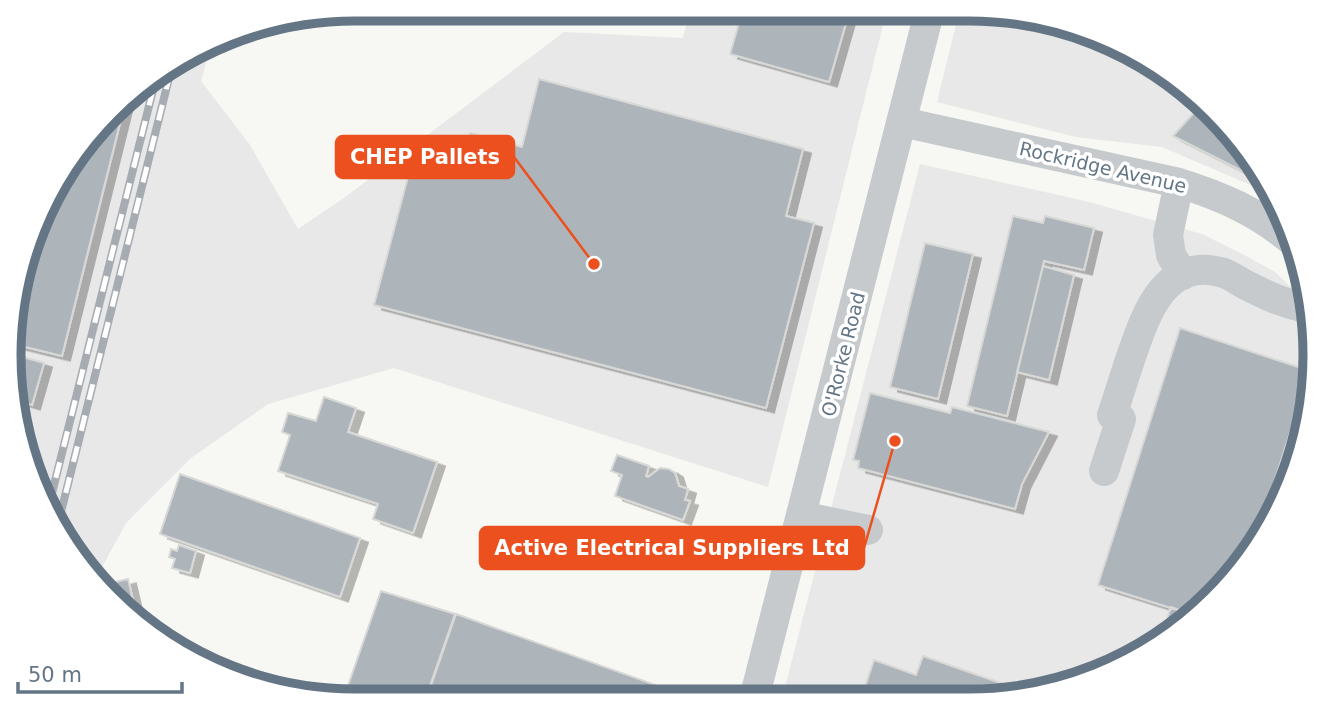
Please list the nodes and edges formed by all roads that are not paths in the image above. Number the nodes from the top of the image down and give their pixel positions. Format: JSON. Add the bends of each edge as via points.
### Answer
{"nodes":[{"id":1,"x":927,"y":21,"type":"edge"},
{"id":2,"x":902,"y":122,"type":"junction"},
{"id":3,"x":1178,"y":183,"type":"junction"},
{"id":4,"x":1279,"y":231,"type":"edge"},
{"id":5,"x":1183,"y":275,"type":"junction"},
{"id":6,"x":1299,"y":307,"type":"edge"},
{"id":7,"x":1104,"y":471,"type":"dead end"},
{"id":8,"x":802,"y":516,"type":"junction"},
{"id":9,"x":867,"y":530,"type":"dead end"},
{"id":10,"x":757,"y":689,"type":"edge"}],
"edges":[{"from":1,"to":2,"type":"street","name":"O'Rorke Road"},
{"from":2,"to":3,"type":"street","name":"Rockridge Avenue"},
{"from":2,"to":8,"type":"street","name":"O'Rorke Road"},
{"from":3,"to":4,"type":"street","name":"Rockridge Avenue","via":[[1216,195]]},
{"from":3,"to":5,"type":"street","via":[[1168,235],[1171,255]]},
{"from":5,"to":6,"type":"street","via":[[1201,269],[1226,274],[1283,304]]},
{"from":5,"to":7,"type":"street","via":[[1170,282],[1147,310],[1112,415],[1121,419]]},
{"from":8,"to":9,"type":"street"},
{"from":8,"to":10,"type":"street","name":"O'Rorke Road"}]}
